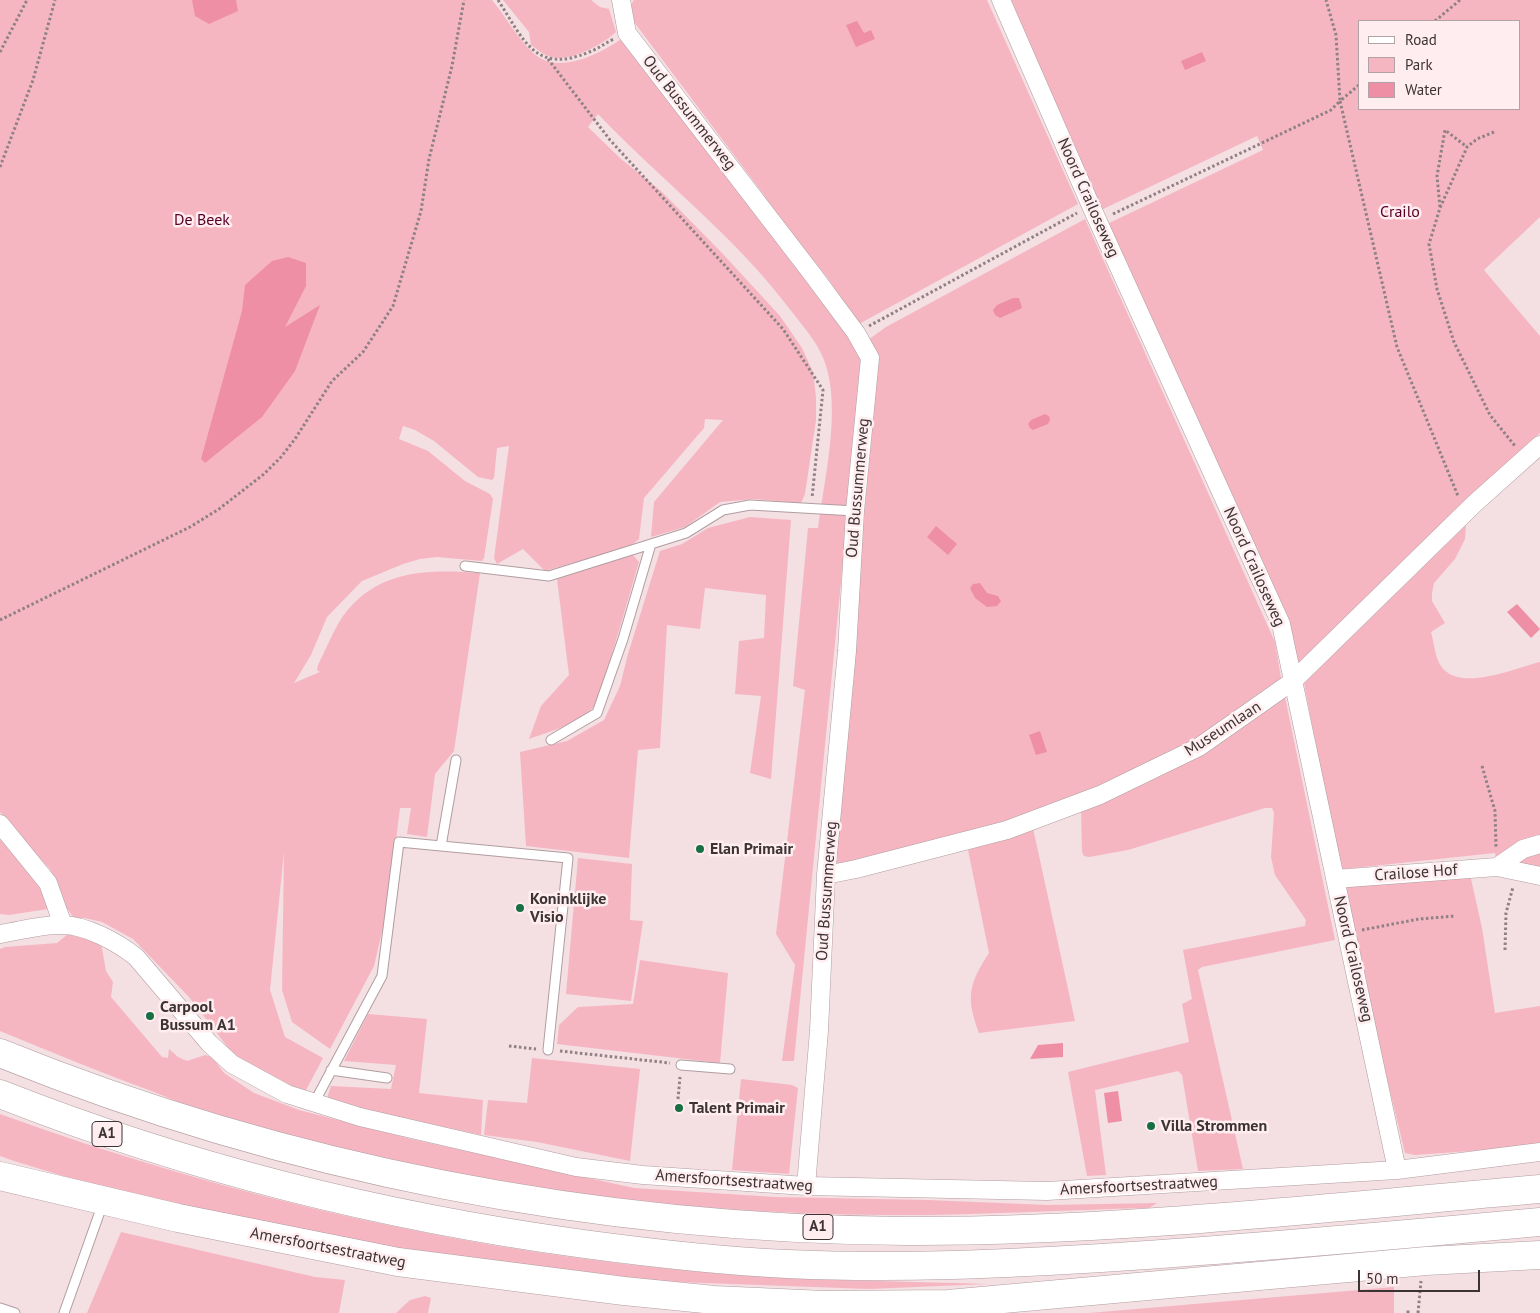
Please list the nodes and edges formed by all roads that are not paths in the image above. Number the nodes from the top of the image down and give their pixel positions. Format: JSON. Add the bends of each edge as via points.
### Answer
{"nodes":[{"id":1,"x":621,"y":0,"type":"edge"},
{"id":2,"x":1002,"y":0,"type":"edge"},
{"id":3,"x":1540,"y":445,"type":"edge"},
{"id":4,"x":855,"y":511,"type":"junction"},
{"id":5,"x":651,"y":544,"type":"junction"},
{"id":6,"x":465,"y":566,"type":"dead end"},
{"id":7,"x":1294,"y":681,"type":"junction"},
{"id":8,"x":551,"y":740,"type":"dead end"},
{"id":9,"x":456,"y":760,"type":"dead end"},
{"id":10,"x":0,"y":824,"type":"edge"},
{"id":11,"x":1540,"y":844,"type":"edge"},
{"id":12,"x":441,"y":846,"type":"junction"},
{"id":13,"x":1497,"y":862,"type":"junction"},
{"id":14,"x":826,"y":874,"type":"junction"},
{"id":15,"x":1540,"y":876,"type":"edge"},
{"id":16,"x":1335,"y":879,"type":"junction"},
{"id":17,"x":63,"y":925,"type":"junction"},
{"id":18,"x":0,"y":934,"type":"edge"},
{"id":19,"x":548,"y":1050,"type":"road end"},
{"id":20,"x":0,"y":1053,"type":"edge"},
{"id":21,"x":681,"y":1064,"type":"road end"},
{"id":22,"x":730,"y":1069,"type":"dead end"},
{"id":23,"x":331,"y":1070,"type":"junction"},
{"id":24,"x":387,"y":1078,"type":"dead end"},
{"id":25,"x":0,"y":1094,"type":"edge"},
{"id":26,"x":314,"y":1103,"type":"junction"},
{"id":27,"x":1540,"y":1152,"type":"edge"},
{"id":28,"x":1397,"y":1170,"type":"junction"},
{"id":29,"x":6,"y":1176,"type":"edge"},
{"id":30,"x":806,"y":1186,"type":"junction"},
{"id":31,"x":1540,"y":1189,"type":"edge"},
{"id":32,"x":104,"y":1200,"type":"junction"},
{"id":33,"x":1540,"y":1222,"type":"edge"},
{"id":34,"x":1540,"y":1255,"type":"edge"},
{"id":35,"x":0,"y":1308,"type":"edge"},
{"id":36,"x":15,"y":1313,"type":"edge"},
{"id":37,"x":64,"y":1313,"type":"edge"}],
"edges":[{"from":1,"to":4,"type":"street","name":"Oud Bussummerweg","via":[[627,33],[856,333],[870,358]]},
{"from":2,"to":7,"type":"street","name":"Noord Crailoseweg","via":[[1281,624]]},
{"from":3,"to":7,"type":"street","name":"Museumlaan","via":[[1465,513]]},
{"from":4,"to":5,"type":"lane","via":[[750,505],[722,510],[686,533]]},
{"from":4,"to":14,"type":"street","name":"Oud Bussummerweg","via":[[847,651]]},
{"from":5,"to":6,"type":"lane","via":[[550,576]]},
{"from":5,"to":8,"type":"lane","via":[[597,713]]},
{"from":7,"to":14,"type":"street","name":"Museumlaan","via":[[1199,747],[1100,795],[1007,830],[856,870]]},
{"from":7,"to":16,"type":"street","name":"Noord Crailoseweg"},
{"from":9,"to":12,"type":"lane"},
{"from":10,"to":17,"type":"street","via":[[48,882]]},
{"from":11,"to":13,"type":"street"},
{"from":12,"to":19,"type":"lane","via":[[568,858]]},
{"from":12,"to":23,"type":"lane","via":[[399,842],[382,976]]},
{"from":13,"to":15,"type":"street","name":"Crailose Hof"},
{"from":13,"to":16,"type":"street","name":"Crailose Hof"},
{"from":14,"to":30,"type":"street","name":"Oud Bussummerweg","via":[[819,1031]]},
{"from":16,"to":28,"type":"street","name":"Noord Crailoseweg"},
{"from":17,"to":18,"type":"street","name":"Amersfoortsestraatweg"},
{"from":17,"to":26,"type":"street","name":"Amersfoortsestraatweg","via":[[99,934],[122,945],[136,957],[209,1043],[232,1064],[288,1094]]},
{"from":20,"to":31,"type":"main road","number":"A1","via":[[196,1123],[329,1160],[506,1196],[723,1223],[904,1231],[1014,1228],[1181,1220]]},
{"from":21,"to":22,"type":"lane"},
{"from":23,"to":24,"type":"lane"},
{"from":23,"to":26,"type":"lane"},
{"from":25,"to":33,"type":"main road","number":"A1","via":[[84,1126],[216,1169],[370,1207],[500,1232],[642,1251],[785,1264],[1007,1264],[1180,1253]]},
{"from":26,"to":30,"type":"street","name":"Amersfoortsestraatweg","via":[[360,1117],[576,1166],[643,1175]]},
{"from":27,"to":28,"type":"street","name":"Amersfoortsestraatweg"},
{"from":28,"to":30,"type":"street","name":"Amersfoortsestraatweg","via":[[1047,1191]]},
{"from":29,"to":32,"type":"main road","name":"Amersfoortsestraatweg"},
{"from":32,"to":34,"type":"main road","name":"Amersfoortsestraatweg","via":[[398,1262],[624,1291],[714,1300],[824,1305],[948,1304],[1426,1261]]},
{"from":32,"to":37,"type":"lane"},
{"from":35,"to":36,"type":"lane"}]}
